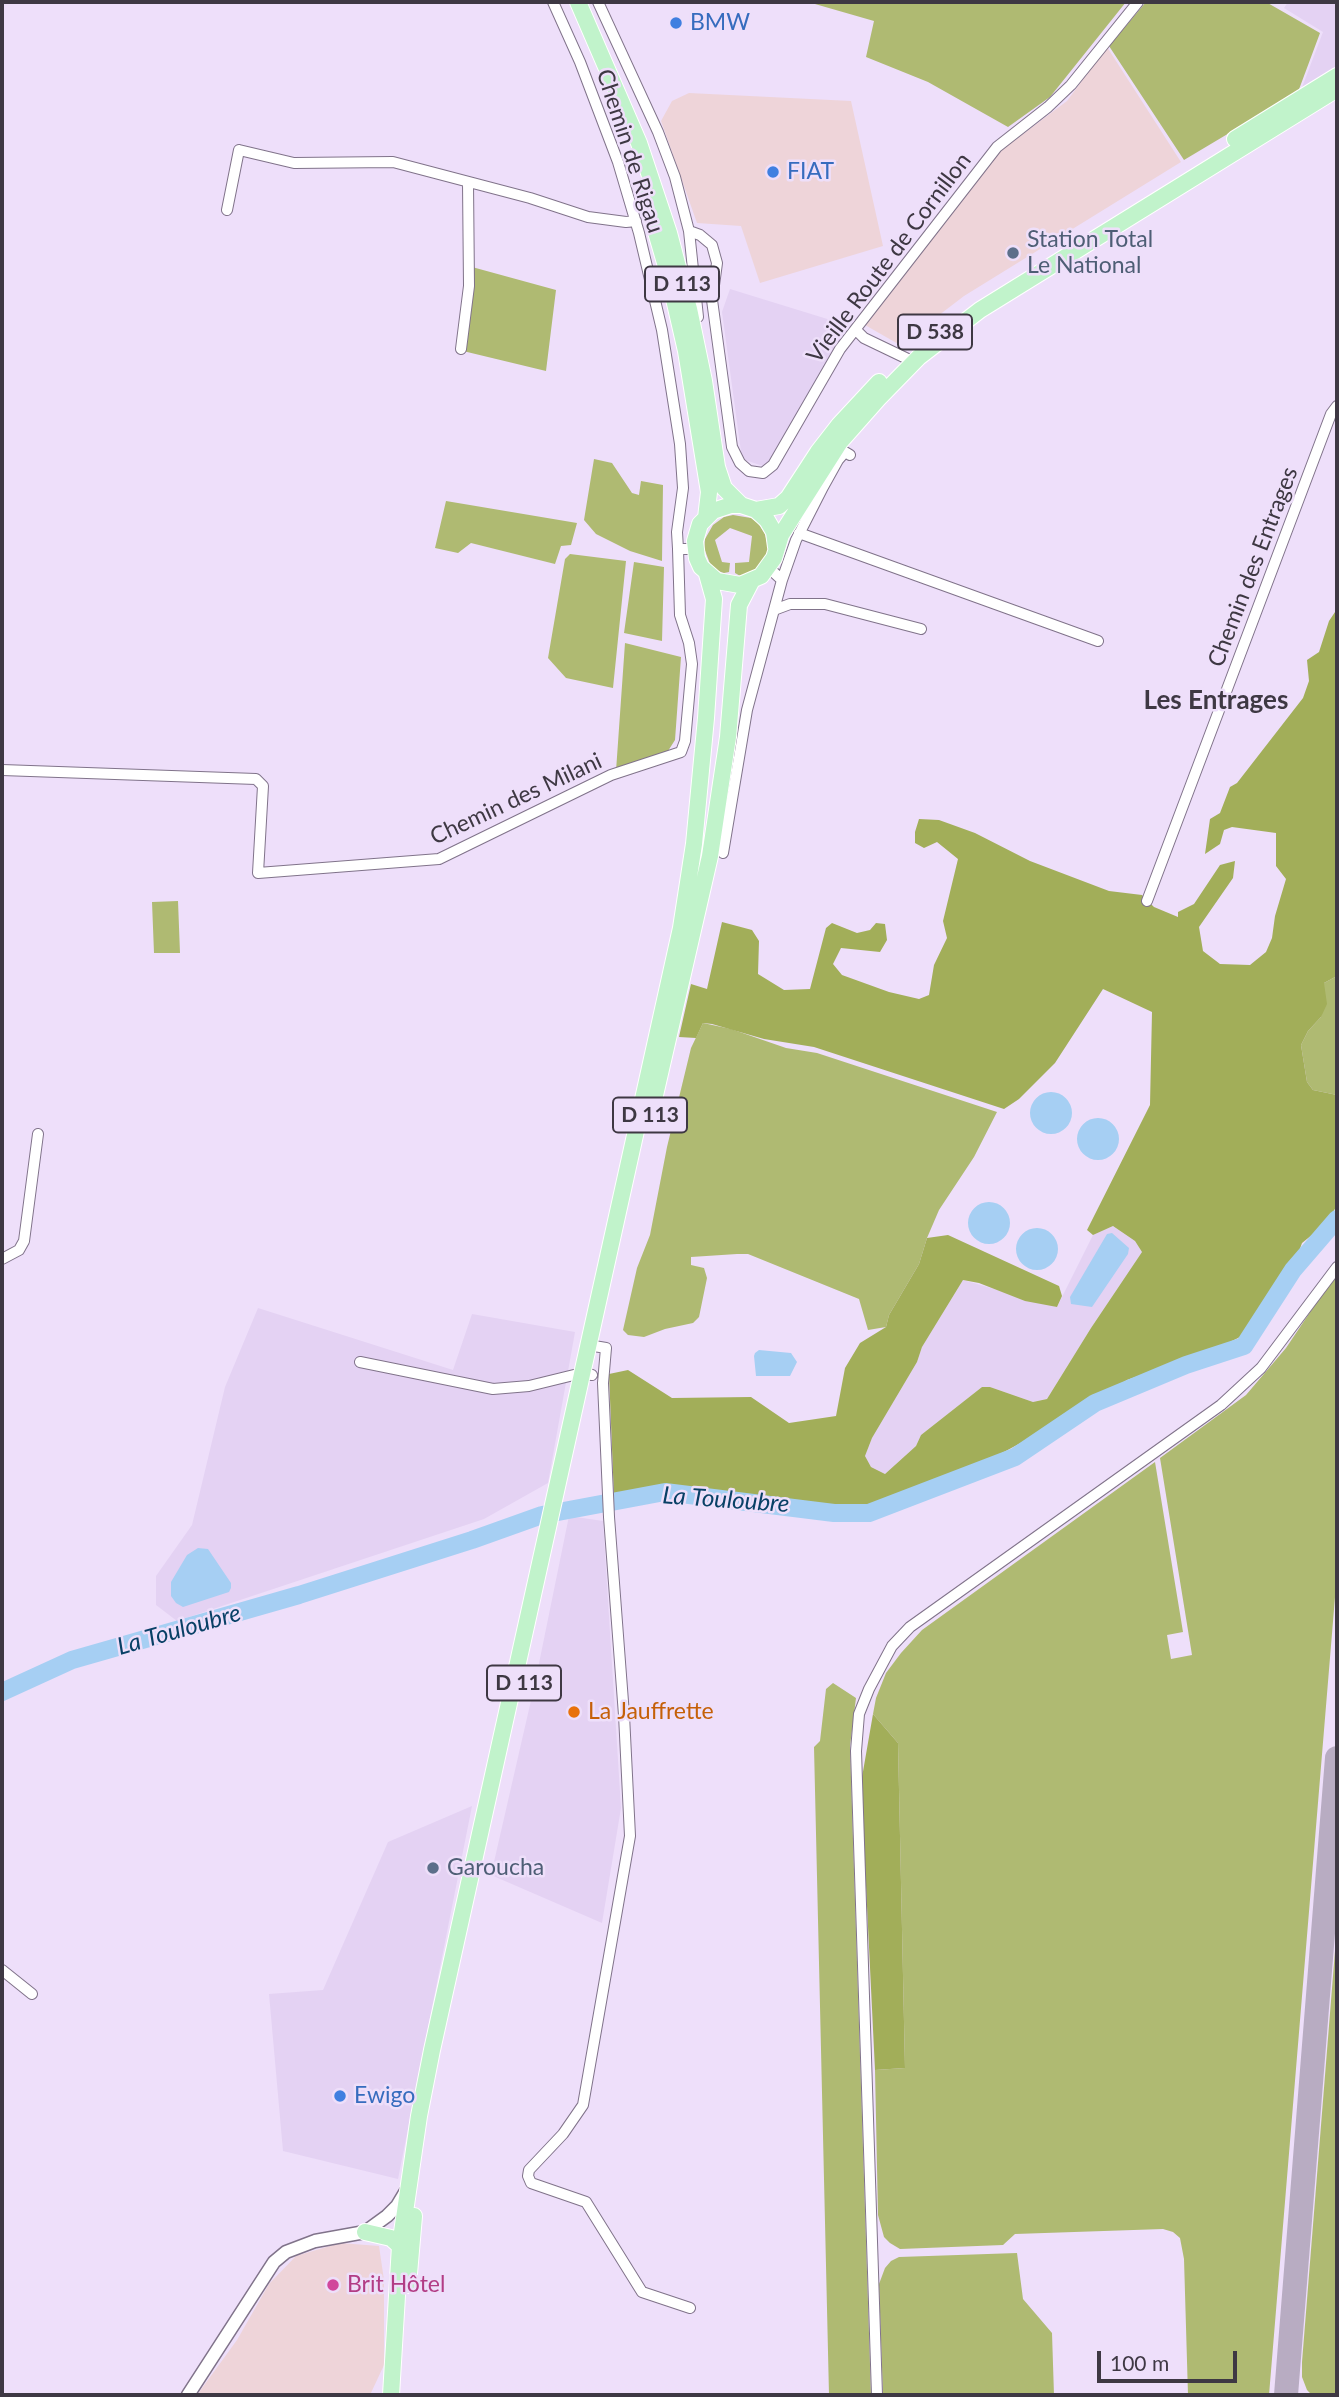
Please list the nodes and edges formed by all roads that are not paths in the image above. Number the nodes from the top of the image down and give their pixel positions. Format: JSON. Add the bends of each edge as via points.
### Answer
{"nodes":[{"id":1,"x":553,"y":2,"type":"edge"},
{"id":2,"x":579,"y":2,"type":"edge"},
{"id":3,"x":598,"y":2,"type":"edge"},
{"id":4,"x":1138,"y":2,"type":"edge"},
{"id":5,"x":606,"y":65,"type":"junction"},
{"id":6,"x":1337,"y":76,"type":"edge"},
{"id":7,"x":1337,"y":89,"type":"edge"},
{"id":8,"x":468,"y":183,"type":"junction"},
{"id":9,"x":227,"y":210,"type":"dead end"},
{"id":10,"x":635,"y":220,"type":"junction"},
{"id":11,"x":689,"y":231,"type":"junction"},
{"id":12,"x":856,"y":330,"type":"junction"},
{"id":13,"x":461,"y":349,"type":"dead end"},
{"id":14,"x":909,"y":360,"type":"junction"},
{"id":15,"x":704,"y":381,"type":"junction"},
{"id":16,"x":1337,"y":406,"type":"edge"},
{"id":17,"x":850,"y":455,"type":"dead end"},
{"id":18,"x":749,"y":508,"type":"junction"},
{"id":19,"x":706,"y":517,"type":"junction"},
{"id":20,"x":799,"y":533,"type":"junction"},
{"id":21,"x":776,"y":547,"type":"junction"},
{"id":22,"x":678,"y":549,"type":"junction"},
{"id":23,"x":695,"y":549,"type":"junction"},
{"id":24,"x":769,"y":568,"type":"junction"},
{"id":25,"x":707,"y":574,"type":"junction"},
{"id":26,"x":782,"y":580,"type":"junction"},
{"id":27,"x":751,"y":582,"type":"junction"},
{"id":28,"x":774,"y":610,"type":"junction"},
{"id":29,"x":921,"y":629,"type":"dead end"},
{"id":30,"x":1098,"y":641,"type":"dead end"},
{"id":31,"x":2,"y":770,"type":"edge"},
{"id":32,"x":723,"y":853,"type":"dead end"},
{"id":33,"x":1147,"y":901,"type":"dead end"},
{"id":34,"x":38,"y":1135,"type":"dead end"},
{"id":35,"x":2,"y":1259,"type":"edge"},
{"id":36,"x":1337,"y":1267,"type":"edge"},
{"id":37,"x":593,"y":1346,"type":"junction"},
{"id":38,"x":360,"y":1362,"type":"dead end"},
{"id":39,"x":587,"y":1374,"type":"junction"},
{"id":40,"x":553,"y":1529,"type":"junction"},
{"id":41,"x":2,"y":1970,"type":"edge"},
{"id":42,"x":32,"y":1994,"type":"dead end"},
{"id":43,"x":395,"y":2217,"type":"junction"},
{"id":44,"x":365,"y":2232,"type":"junction"},
{"id":45,"x":400,"y":2246,"type":"junction"},
{"id":46,"x":690,"y":2308,"type":"dead end"},
{"id":47,"x":405,"y":2309,"type":"junction"},
{"id":48,"x":188,"y":2395,"type":"edge"},
{"id":49,"x":391,"y":2395,"type":"edge"},
{"id":50,"x":401,"y":2395,"type":"edge"},
{"id":51,"x":877,"y":2395,"type":"edge"}],
"edges":[{"from":1,"to":10,"type":"street","name":"Chemin de Rigau","via":[[600,114]]},
{"from":2,"to":5,"type":"main road","number":"D 113"},
{"from":3,"to":11,"type":"street","via":[[675,177]]},
{"from":4,"to":12,"type":"street","name":"Vieille Route de Cornillon","via":[[1071,85],[997,147]]},
{"from":5,"to":15,"type":"main road","number":"D 113","via":[[639,143],[669,233]]},
{"from":5,"to":19,"type":"main road","number":"D 113","via":[[668,273],[686,351],[709,492]]},
{"from":6,"to":14,"type":"main road","number":"D 538","via":[[1014,277],[945,324]]},
{"from":7,"to":14,"type":"main road","number":"D 538","via":[[981,310]]},
{"from":8,"to":9,"type":"street","via":[[393,162],[294,163],[239,150]]},
{"from":8,"to":10,"type":"street","via":[[588,217]]},
{"from":8,"to":13,"type":"street","via":[[469,286]]},
{"from":10,"to":22,"type":"street","name":"Chemin de Rigau","via":[[662,330],[677,420],[683,488]]},
{"from":11,"to":12,"type":"street","name":"Vieille Route de Cornillon","via":[[712,245],[717,263],[712,300],[732,447],[749,471],[763,473],[773,466],[840,349]]},
{"from":11,"to":15,"type":"street"},
{"from":12,"to":14,"type":"street"},
{"from":14,"to":18,"type":"main road","number":"D 538","via":[[839,425],[788,498],[779,506]]},
{"from":14,"to":21,"type":"main road","number":"D 538","via":[[840,442]]},
{"from":15,"to":18,"type":"main road","number":"D 113","via":[[724,488]]},
{"from":16,"to":33,"type":"street","name":"Chemin des Entrages"},
{"from":17,"to":20,"type":"street","via":[[845,452],[838,460]]},
{"from":18,"to":19,"type":"main road","via":[[722,507]]},
{"from":18,"to":21,"type":"main road","via":[[771,526]]},
{"from":19,"to":23,"type":"main road","via":[[697,532]]},
{"from":20,"to":26,"type":"street"},
{"from":20,"to":30,"type":"street"},
{"from":21,"to":24,"type":"main road"},
{"from":22,"to":23,"type":"street"},
{"from":22,"to":31,"type":"street","name":"Chemin des Milani","via":[[680,615],[692,664],[681,752],[611,775],[439,859],[258,873],[262,786],[256,779]]},
{"from":23,"to":25,"type":"main road"},
{"from":24,"to":26,"type":"street"},
{"from":24,"to":27,"type":"main road"},
{"from":25,"to":27,"type":"main road","via":[[728,585]]},
{"from":25,"to":37,"type":"main road","number":"D 113","via":[[714,599],[710,668],[681,928]]},
{"from":26,"to":28,"type":"street"},
{"from":27,"to":37,"type":"main road","number":"D 113","via":[[739,605],[728,737],[710,856]]},
{"from":28,"to":29,"type":"street","via":[[790,604],[825,604]]},
{"from":28,"to":32,"type":"street","via":[[747,710]]},
{"from":34,"to":35,"type":"street","via":[[24,1241],[19,1250]]},
{"from":36,"to":51,"type":"street","via":[[1261,1368],[1221,1405],[910,1627],[892,1646],[869,1689],[859,1714],[856,1751]]},
{"from":37,"to":39,"type":"main road","number":"D 113"},
{"from":37,"to":46,"type":"street","via":[[606,1348],[603,1383],[609,1517],[630,1836],[583,2105],[528,2176],[531,2183],[586,2202],[642,2291]]},
{"from":38,"to":39,"type":"street","via":[[493,1390]]},
{"from":39,"to":40,"type":"main road","number":"D 113"},
{"from":40,"to":43,"type":"main road","number":"D 113","via":[[432,2050],[409,2186]]},
{"from":40,"to":47,"type":"main road","number":"D 113","via":[[439,2065],[418,2187]]},
{"from":41,"to":42,"type":"street"},
{"from":43,"to":44,"type":"street"},
{"from":43,"to":45,"type":"main road","number":"D 113"},
{"from":43,"to":47,"type":"main road","number":"D 113","via":[[408,2227],[402,2294]]},
{"from":44,"to":45,"type":"main road","via":[[391,2238]]},
{"from":44,"to":48,"type":"street","via":[[315,2241],[274,2262]]},
{"from":45,"to":49,"type":"main road","number":"D 113"},
{"from":47,"to":50,"type":"main road","number":"D 113"}]}
